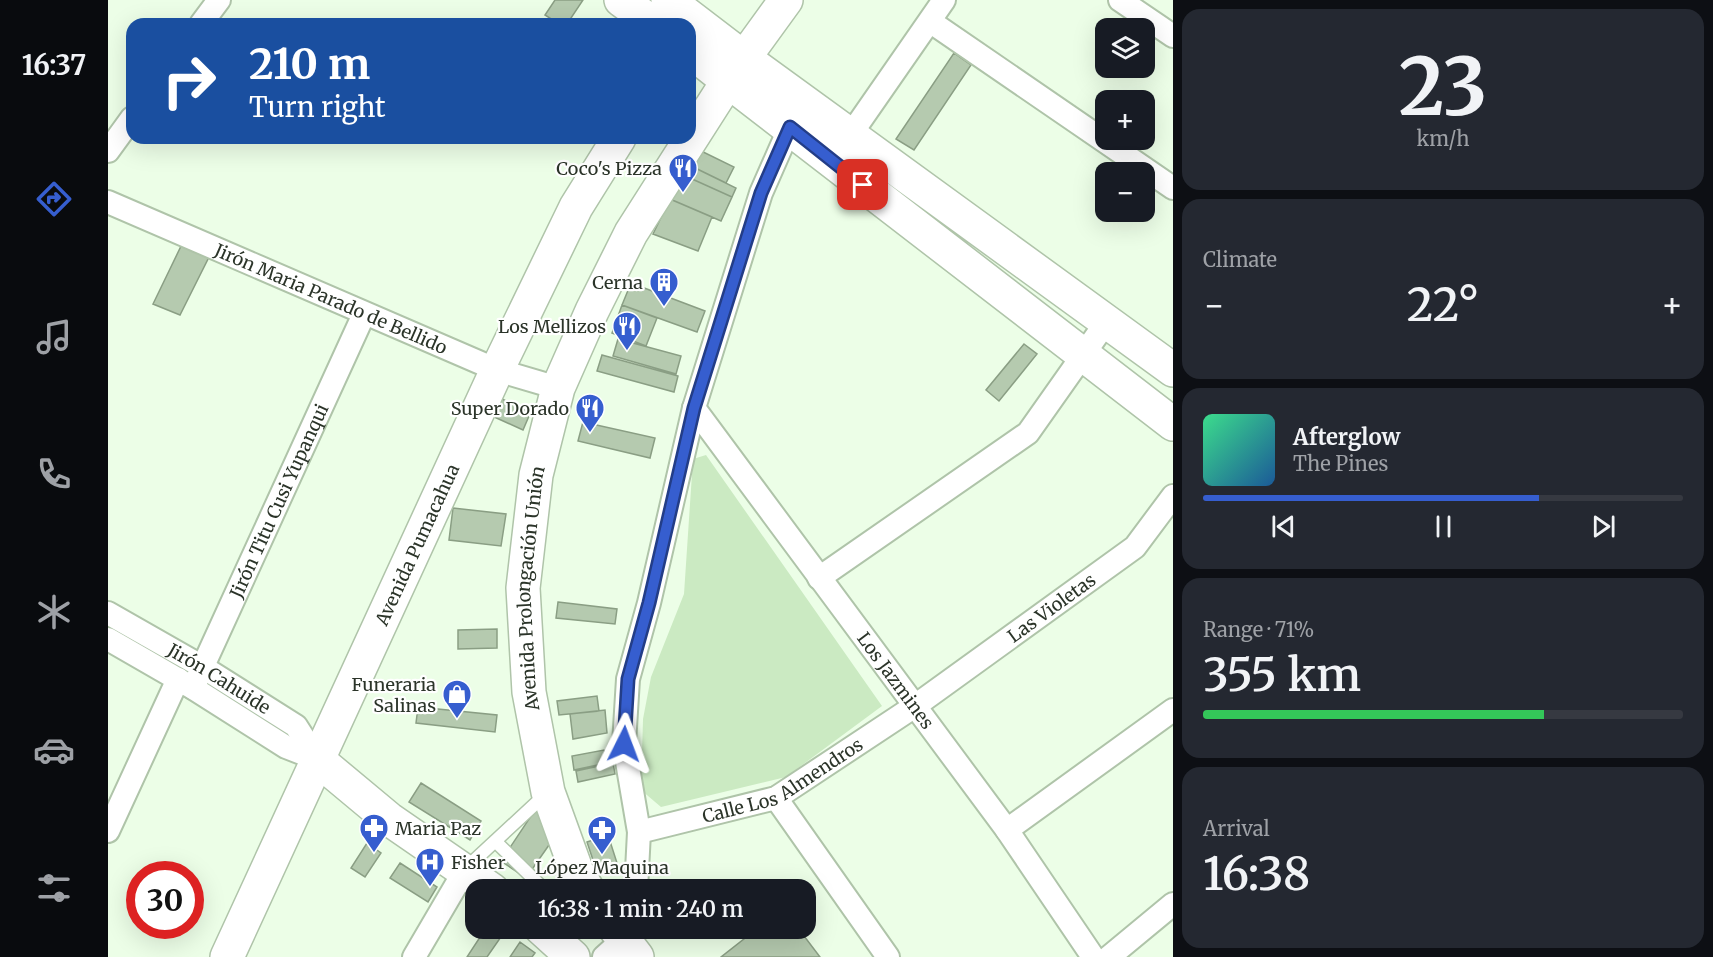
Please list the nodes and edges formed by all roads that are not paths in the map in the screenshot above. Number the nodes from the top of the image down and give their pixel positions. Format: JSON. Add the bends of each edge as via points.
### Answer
{"nodes":[{"id":1,"x":219,"y":0,"type":"edge"},
{"id":2,"x":621,"y":0,"type":"edge"},
{"id":3,"x":668,"y":0,"type":"edge"},
{"id":4,"x":786,"y":0,"type":"edge"},
{"id":5,"x":944,"y":0,"type":"edge"},
{"id":6,"x":1120,"y":0,"type":"edge"},
{"id":7,"x":206,"y":18,"type":"edge"},
{"id":8,"x":646,"y":18,"type":"edge"},
{"id":9,"x":688,"y":18,"type":"edge"},
{"id":10,"x":931,"y":22,"type":"junction"},
{"id":11,"x":698,"y":27,"type":"edge"},
{"id":12,"x":1173,"y":36,"type":"edge"},
{"id":13,"x":736,"y":70,"type":"junction"},
{"id":14,"x":126,"y":126,"type":"edge"},
{"id":15,"x":790,"y":127,"type":"junction"},
{"id":16,"x":696,"y":132,"type":"edge"},
{"id":17,"x":852,"y":134,"type":"junction"},
{"id":18,"x":615,"y":144,"type":"edge"},
{"id":19,"x":688,"y":144,"type":"edge"},
{"id":20,"x":108,"y":151,"type":"edge"},
{"id":21,"x":1173,"y":188,"type":"edge"},
{"id":22,"x":108,"y":202,"type":"edge"},
{"id":23,"x":364,"y":314,"type":"junction"},
{"id":24,"x":1107,"y":321,"type":"junction"},
{"id":25,"x":1083,"y":356,"type":"junction"},
{"id":26,"x":497,"y":370,"type":"junction"},
{"id":27,"x":1173,"y":370,"type":"edge"},
{"id":28,"x":558,"y":388,"type":"junction"},
{"id":29,"x":694,"y":408,"type":"junction"},
{"id":30,"x":1173,"y":423,"type":"edge"},
{"id":31,"x":1173,"y":496,"type":"edge"},
{"id":32,"x":819,"y":578,"type":"junction"},
{"id":33,"x":108,"y":613,"type":"edge"},
{"id":34,"x":108,"y":639,"type":"edge"},
{"id":35,"x":201,"y":666,"type":"junction"},
{"id":36,"x":186,"y":683,"type":"junction"},
{"id":37,"x":915,"y":706,"type":"junction"},
{"id":38,"x":1173,"y":710,"type":"edge"},
{"id":39,"x":317,"y":759,"type":"junction"},
{"id":40,"x":548,"y":792,"type":"junction"},
{"id":41,"x":776,"y":798,"type":"junction"},
{"id":42,"x":1007,"y":830,"type":"junction"},
{"id":43,"x":108,"y":831,"type":"edge"},
{"id":44,"x":639,"y":832,"type":"junction"},
{"id":45,"x":495,"y":841,"type":"junction"},
{"id":46,"x":465,"y":870,"type":"junction"},
{"id":47,"x":477,"y":879,"type":"edge"},
{"id":48,"x":534,"y":879,"type":"edge"},
{"id":49,"x":573,"y":879,"type":"edge"},
{"id":50,"x":637,"y":879,"type":"edge"},
{"id":51,"x":1173,"y":904,"type":"edge"},
{"id":52,"x":553,"y":939,"type":"edge"},
{"id":53,"x":227,"y":957,"type":"edge"},
{"id":54,"x":414,"y":957,"type":"edge"},
{"id":55,"x":573,"y":957,"type":"edge"},
{"id":56,"x":888,"y":957,"type":"edge"},
{"id":57,"x":1093,"y":957,"type":"edge"},
{"id":58,"x":1109,"y":957,"type":"edge"}],
"edges":[{"from":1,"to":7,"type":"street"},
{"from":2,"to":8,"type":"main road"},
{"from":3,"to":9,"type":"main road"},
{"from":4,"to":13,"type":"main road"},
{"from":5,"to":10,"type":"street"},
{"from":6,"to":12,"type":"street"},
{"from":10,"to":17,"type":"street"},
{"from":10,"to":21,"type":"street"},
{"from":11,"to":13,"type":"main road"},
{"from":13,"to":15,"type":"main road"},
{"from":13,"to":16,"type":"main road"},
{"from":13,"to":17,"type":"main road"},
{"from":14,"to":20,"type":"street"},
{"from":15,"to":25,"type":"main road"},
{"from":15,"to":29,"type":"street","via":[[761,193]]},
{"from":17,"to":24,"type":"main road"},
{"from":18,"to":26,"type":"main road","name":"Avenida Pumacahua","via":[[576,207]]},
{"from":19,"to":28,"type":"main road","via":[[631,233]]},
{"from":22,"to":23,"type":"street","name":"Jirón Maria Parado de Bellido"},
{"from":23,"to":26,"type":"street","name":"Jirón Maria Parado de Bellido"},
{"from":23,"to":35,"type":"street","name":"Jirón Titu Cusi Yupanqui"},
{"from":24,"to":25,"type":"street"},
{"from":24,"to":27,"type":"main road"},
{"from":25,"to":30,"type":"main road"},
{"from":25,"to":32,"type":"street","via":[[1028,433]]},
{"from":26,"to":28,"type":"street","name":"Jirón Maria Parado de Bellido"},
{"from":26,"to":39,"type":"main road","name":"Avenida Pumacahua"},
{"from":28,"to":40,"type":"main road","name":"Avenida Prolongación Unión","via":[[536,475],[522,588],[529,692]]},
{"from":29,"to":32,"type":"street","name":"Los Jazmines"},
{"from":29,"to":44,"type":"street","via":[[628,679],[624,744]]},
{"from":31,"to":37,"type":"street","name":"Las Violetas","via":[[1135,547]]},
{"from":32,"to":37,"type":"street","name":"Los Jazmines"},
{"from":33,"to":35,"type":"street","name":"Jirón Cahuide"},
{"from":34,"to":36,"type":"street","name":"Jirón Cahuide"},
{"from":35,"to":36,"type":"street","name":"Jirón Titu Cusi Yupanqui"},
{"from":35,"to":39,"type":"street","name":"Jirón Cahuide","via":[[296,726]]},
{"from":36,"to":39,"type":"street","name":"Jirón Cahuide","via":[[286,747]]},
{"from":36,"to":43,"type":"street","name":"Jirón Titu Cusi Yupanqui"},
{"from":37,"to":41,"type":"street","name":"Calle Los Almendros"},
{"from":37,"to":42,"type":"street","name":"Los Jazmines"},
{"from":38,"to":42,"type":"street"},
{"from":39,"to":46,"type":"main road","name":"Jirón Cahuide","via":[[389,819]]},
{"from":39,"to":53,"type":"main road","name":"Avenida Pumacahua"},
{"from":40,"to":45,"type":"lane"},
{"from":40,"to":49,"type":"main road","name":"Avenida Prolongación Unión"},
{"from":41,"to":44,"type":"street","name":"Calle Los Almendros"},
{"from":41,"to":56,"type":"street"},
{"from":42,"to":57,"type":"street","name":"Los Jazmines"},
{"from":44,"to":50,"type":"street"},
{"from":45,"to":46,"type":"lane"},
{"from":45,"to":48,"type":"lane"},
{"from":46,"to":47,"type":"main road","name":"Jirón Cahuide"},
{"from":46,"to":54,"type":"street"},
{"from":51,"to":58,"type":"street"},
{"from":52,"to":55,"type":"main road"}]}
